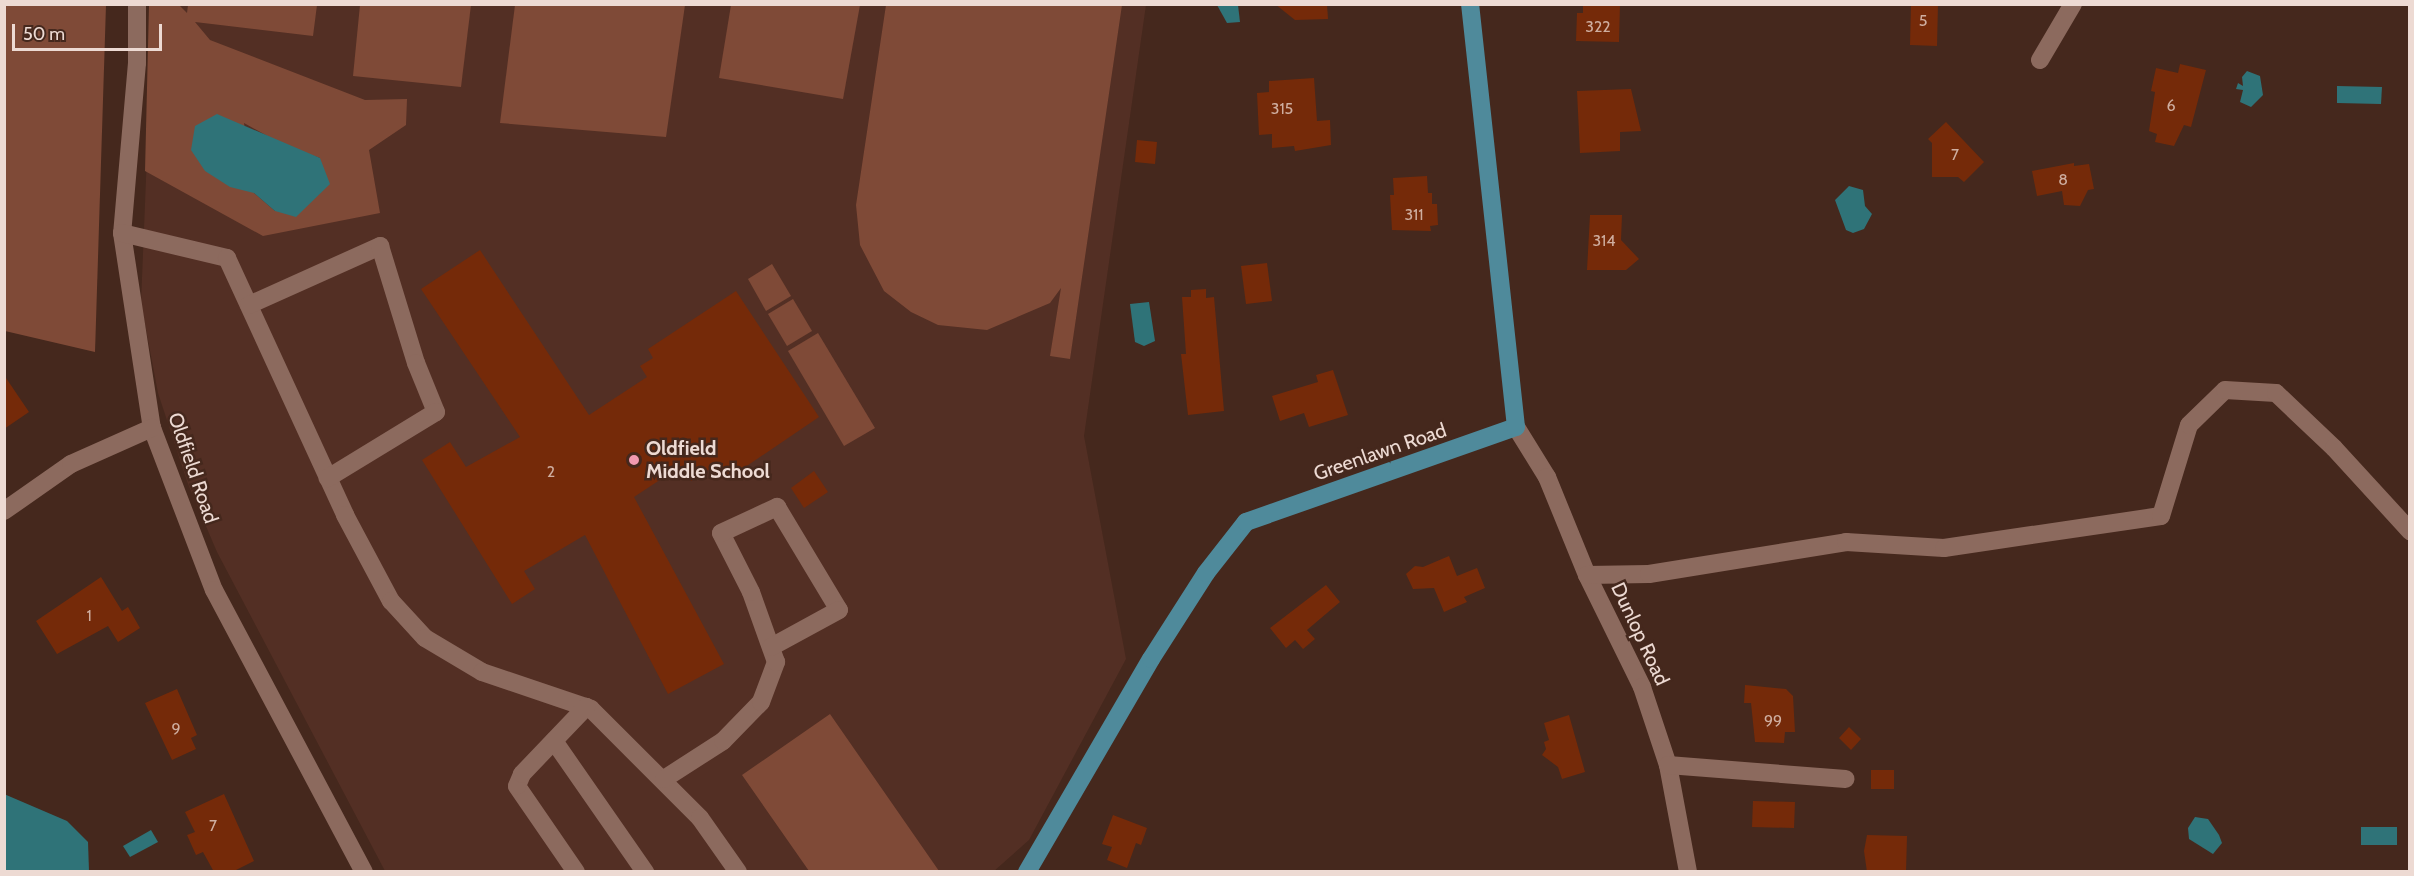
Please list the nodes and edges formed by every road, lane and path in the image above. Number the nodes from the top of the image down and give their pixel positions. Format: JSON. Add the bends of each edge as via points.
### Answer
{"nodes":[{"id":1,"x":137,"y":4,"type":"edge"},
{"id":2,"x":1470,"y":4,"type":"edge"},
{"id":3,"x":2073,"y":4,"type":"edge"},
{"id":4,"x":2040,"y":60,"type":"dead end"},
{"id":5,"x":122,"y":232,"type":"junction"},
{"id":6,"x":249,"y":305,"type":"junction"},
{"id":7,"x":152,"y":428,"type":"junction"},
{"id":8,"x":1516,"y":428,"type":"junction"},
{"id":9,"x":328,"y":478,"type":"junction"},
{"id":10,"x":4,"y":511,"type":"edge"},
{"id":11,"x":2409,"y":531,"type":"edge"},
{"id":12,"x":1587,"y":575,"type":"junction"},
{"id":13,"x":771,"y":647,"type":"junction"},
{"id":14,"x":586,"y":707,"type":"junction"},
{"id":15,"x":554,"y":741,"type":"junction"},
{"id":16,"x":1668,"y":765,"type":"junction"},
{"id":17,"x":664,"y":779,"type":"junction"},
{"id":18,"x":1845,"y":779,"type":"dead end"},
{"id":19,"x":364,"y":872,"type":"edge"},
{"id":20,"x":576,"y":872,"type":"edge"},
{"id":21,"x":645,"y":872,"type":"edge"},
{"id":22,"x":738,"y":872,"type":"edge"},
{"id":23,"x":1027,"y":872,"type":"edge"},
{"id":24,"x":1688,"y":872,"type":"edge"}],
"edges":[{"from":1,"to":5,"type":"street","name":"Oldfield Road","via":[[137,63]]},
{"from":2,"to":8,"type":"main road"},
{"from":3,"to":4,"type":"street"},
{"from":5,"to":6,"type":"street","via":[[227,258]]},
{"from":5,"to":7,"type":"street","name":"Oldfield Road"},
{"from":6,"to":9,"type":"street"},
{"from":6,"to":9,"type":"street","via":[[380,246],[416,363],[436,412]]},
{"from":7,"to":10,"type":"street","via":[[71,464]]},
{"from":7,"to":19,"type":"street","name":"Oldfield Road","via":[[214,590]]},
{"from":8,"to":12,"type":"street","name":"Dunlop Road","via":[[1547,477]]},
{"from":8,"to":23,"type":"main road","name":"Greenlawn Road","via":[[1246,522],[1206,573],[1151,659]]},
{"from":9,"to":14,"type":"street","via":[[391,601],[424,638],[482,672]]},
{"from":11,"to":12,"type":"street","via":[[2334,448],[2276,393],[2225,390],[2189,425],[2161,516],[1944,548],[1846,542],[1649,574]]},
{"from":12,"to":16,"type":"street","name":"Dunlop Road","via":[[1642,687]]},
{"from":13,"to":13,"type":"street","via":[[751,592],[720,533],[777,507],[839,610]]},
{"from":13,"to":17,"type":"street","via":[[776,662],[761,702],[723,741]]},
{"from":14,"to":15,"type":"street"},
{"from":14,"to":17,"type":"street"},
{"from":15,"to":20,"type":"street","via":[[522,774],[517,786]]},
{"from":15,"to":21,"type":"street"},
{"from":16,"to":18,"type":"street"},
{"from":16,"to":24,"type":"street","name":"Dunlop Road"},
{"from":17,"to":22,"type":"street","via":[[700,818]]}]}
